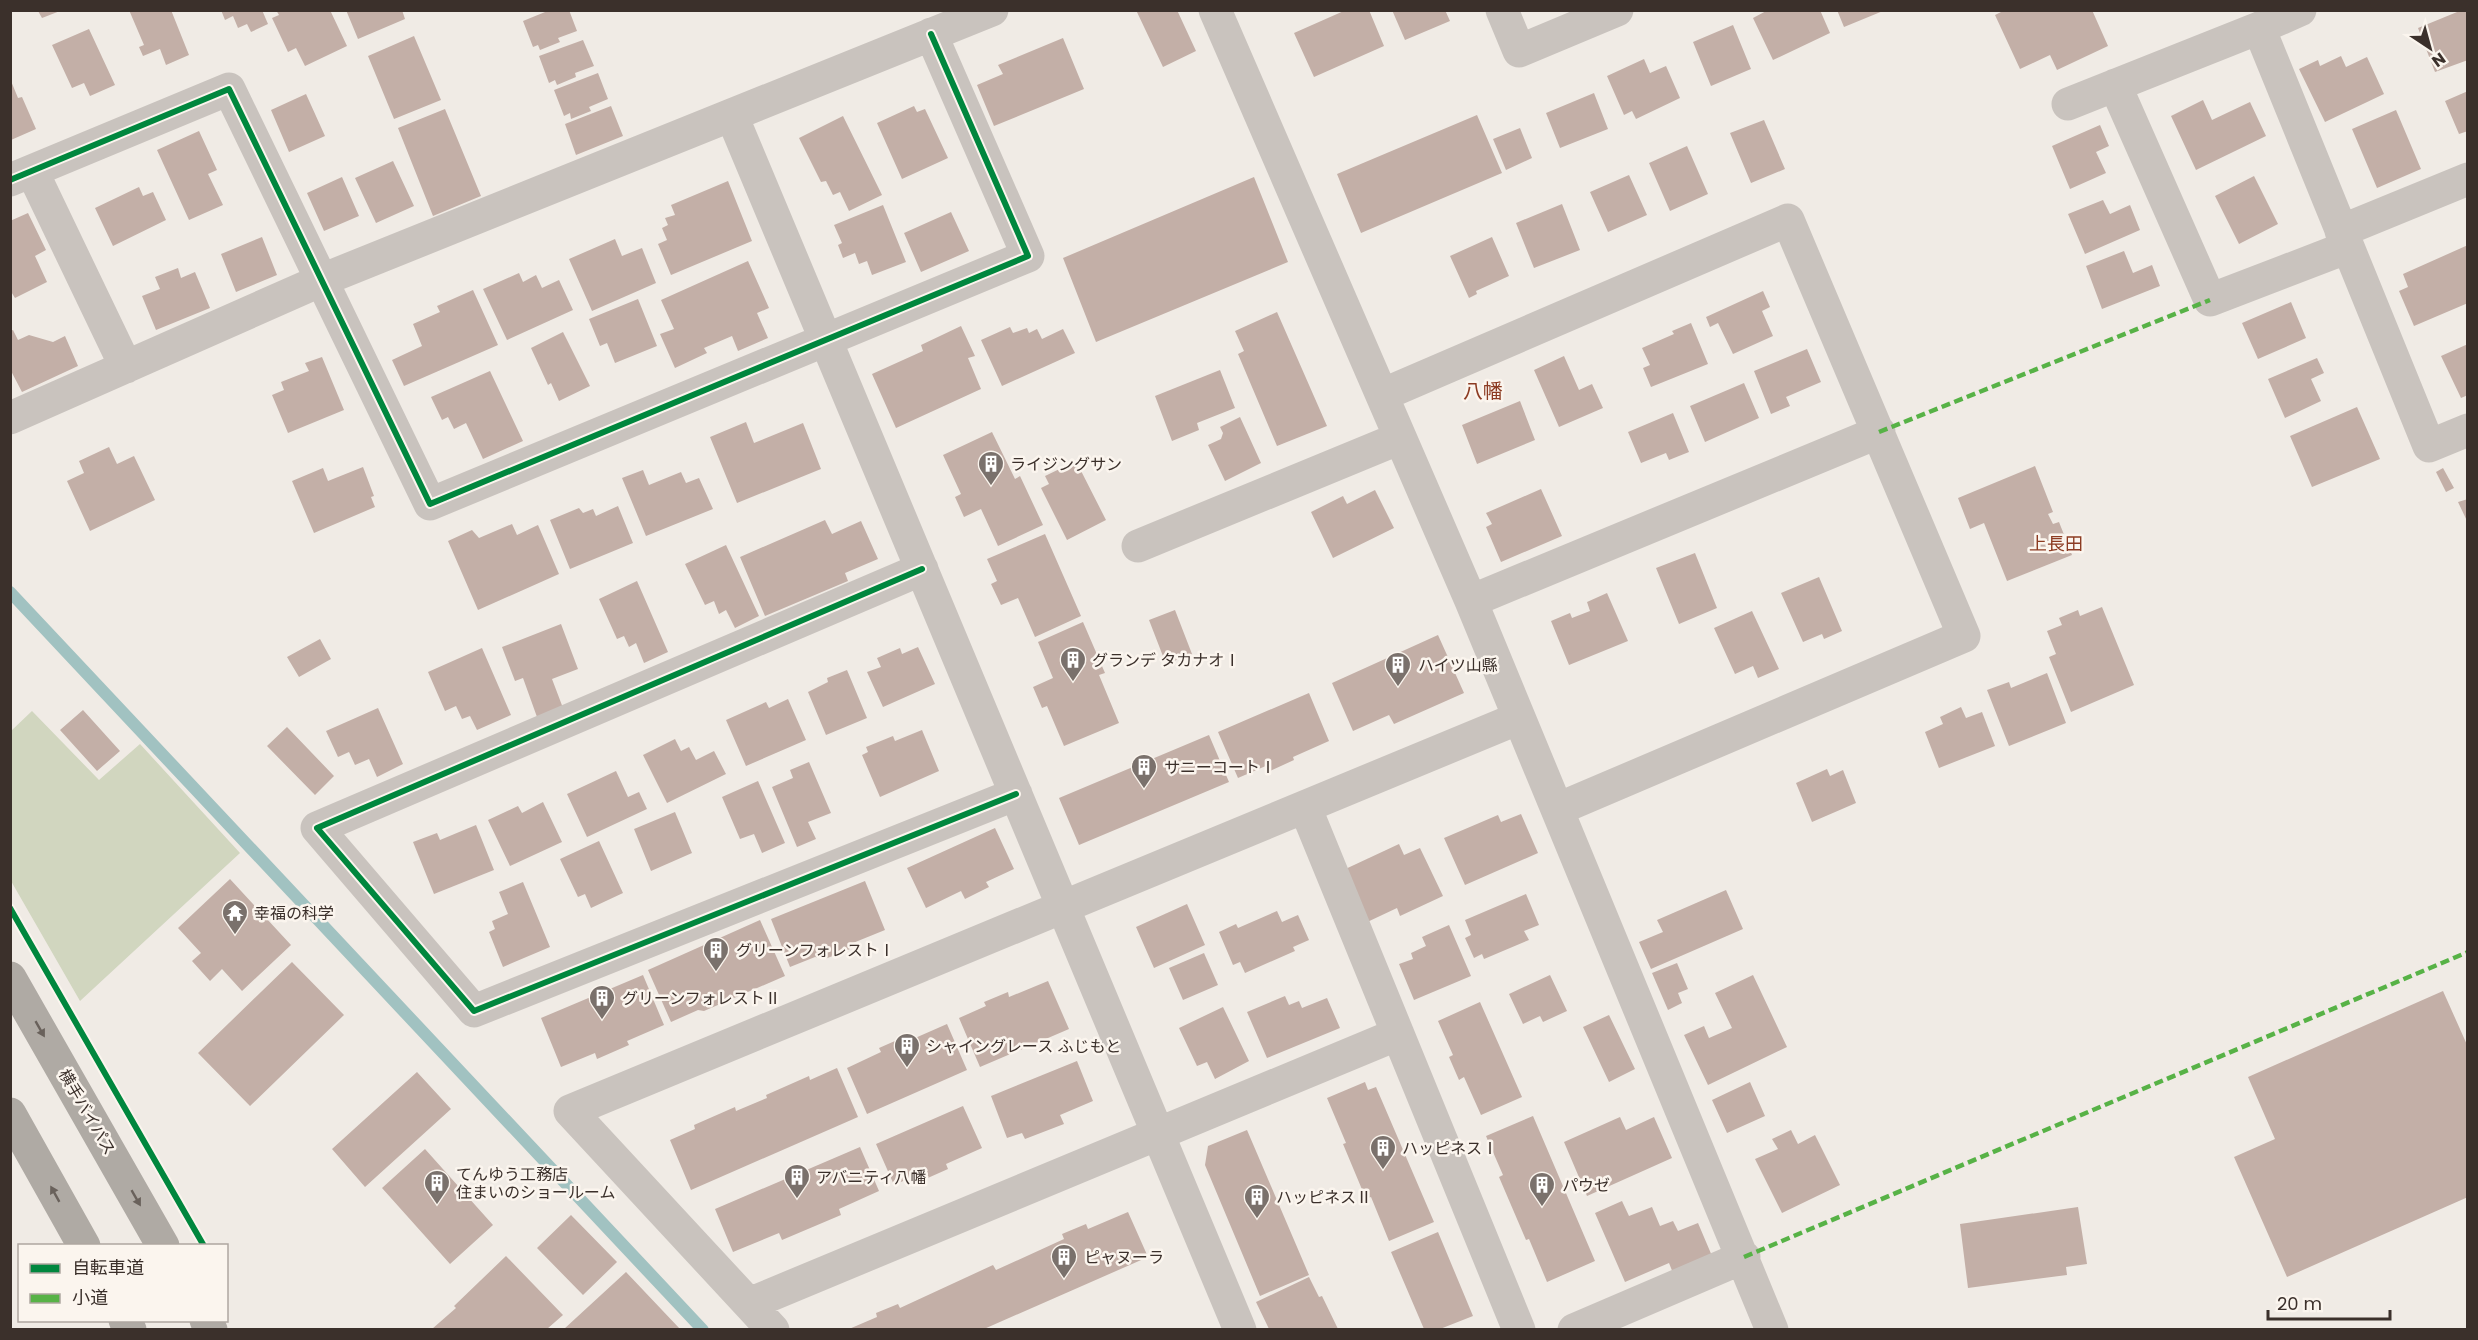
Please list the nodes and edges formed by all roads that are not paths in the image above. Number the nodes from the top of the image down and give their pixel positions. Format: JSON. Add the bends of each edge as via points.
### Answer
{"nodes":[{"id":1,"x":992,"y":10,"type":"edge"},
{"id":2,"x":1215,"y":10,"type":"edge"},
{"id":3,"x":1502,"y":10,"type":"edge"},
{"id":4,"x":1617,"y":10,"type":"edge"},
{"id":5,"x":2300,"y":10,"type":"edge"},
{"id":6,"x":2259,"y":28,"type":"junction"},
{"id":7,"x":931,"y":34,"type":"junction"},
{"id":8,"x":2115,"y":85,"type":"junction"},
{"id":9,"x":2068,"y":104,"type":"dead end"},
{"id":10,"x":732,"y":116,"type":"junction"},
{"id":11,"x":21,"y":175,"type":"edge"},
{"id":12,"x":2468,"y":179,"type":"edge"},
{"id":13,"x":2344,"y":239,"type":"junction"},
{"id":14,"x":322,"y":280,"type":"junction"},
{"id":15,"x":826,"y":340,"type":"junction"},
{"id":16,"x":126,"y":367,"type":"junction"},
{"id":17,"x":1382,"y":395,"type":"junction"},
{"id":18,"x":10,"y":418,"type":"edge"},
{"id":19,"x":2468,"y":430,"type":"edge"},
{"id":20,"x":1879,"y":432,"type":"junction"},
{"id":21,"x":1400,"y":438,"type":"junction"},
{"id":22,"x":1138,"y":546,"type":"dead end"},
{"id":23,"x":922,"y":569,"type":"junction"},
{"id":24,"x":1471,"y":601,"type":"junction"},
{"id":25,"x":1519,"y":718,"type":"junction"},
{"id":26,"x":1016,"y":794,"type":"junction"},
{"id":27,"x":1305,"y":807,"type":"junction"},
{"id":28,"x":1558,"y":809,"type":"junction"},
{"id":29,"x":1064,"y":908,"type":"junction"},
{"id":30,"x":10,"y":978,"type":"edge"},
{"id":31,"x":1398,"y":1034,"type":"junction"},
{"id":32,"x":10,"y":1114,"type":"edge"},
{"id":33,"x":1158,"y":1134,"type":"junction"},
{"id":34,"x":83,"y":1244,"type":"edge"},
{"id":35,"x":162,"y":1244,"type":"edge"},
{"id":36,"x":1744,"y":1257,"type":"junction"},
{"id":37,"x":749,"y":1304,"type":"junction"},
{"id":38,"x":773,"y":1329,"type":"edge"},
{"id":39,"x":1240,"y":1329,"type":"edge"},
{"id":40,"x":1519,"y":1329,"type":"edge"},
{"id":41,"x":1574,"y":1329,"type":"edge"},
{"id":42,"x":1772,"y":1329,"type":"edge"}],
"edges":[{"from":1,"to":7,"type":"street"},
{"from":2,"to":17,"type":"street"},
{"from":3,"to":4,"type":"street","via":[[1520,51]]},
{"from":5,"to":6,"type":"street"},
{"from":6,"to":8,"type":"street"},
{"from":6,"to":13,"type":"street"},
{"from":7,"to":10,"type":"street"},
{"from":7,"to":15,"type":"street","via":[[1028,256]]},
{"from":8,"to":9,"type":"street"},
{"from":8,"to":13,"type":"street","via":[[2210,300]]},
{"from":10,"to":14,"type":"street"},
{"from":10,"to":15,"type":"street"},
{"from":11,"to":14,"type":"street","via":[[229,89]]},
{"from":11,"to":16,"type":"street"},
{"from":12,"to":13,"type":"street"},
{"from":13,"to":19,"type":"street","via":[[2429,446]]},
{"from":14,"to":15,"type":"street","via":[[430,504]]},
{"from":14,"to":16,"type":"street"},
{"from":15,"to":23,"type":"street"},
{"from":16,"to":18,"type":"street"},
{"from":17,"to":20,"type":"street","via":[[1788,220]]},
{"from":17,"to":21,"type":"street"},
{"from":20,"to":24,"type":"street"},
{"from":20,"to":28,"type":"street","via":[[1964,636]]},
{"from":21,"to":22,"type":"street"},
{"from":21,"to":24,"type":"street"},
{"from":23,"to":26,"type":"street"},
{"from":23,"to":26,"type":"street","via":[[317,828],[474,1011]]},
{"from":24,"to":25,"type":"street"},
{"from":25,"to":27,"type":"street"},
{"from":25,"to":28,"type":"street"},
{"from":26,"to":29,"type":"street"},
{"from":27,"to":29,"type":"street"},
{"from":27,"to":31,"type":"street"},
{"from":28,"to":36,"type":"street"},
{"from":29,"to":33,"type":"street"},
{"from":29,"to":37,"type":"street","via":[[570,1111]]},
{"from":30,"to":35,"type":"highway","name":"横手バイパス","one_way":true},
{"from":31,"to":33,"type":"street"},
{"from":31,"to":40,"type":"street"},
{"from":34,"to":32,"type":"highway","one_way":true},
{"from":33,"to":37,"type":"street"},
{"from":33,"to":39,"type":"street"},
{"from":36,"to":41,"type":"street"},
{"from":36,"to":42,"type":"street"},
{"from":37,"to":38,"type":"street"}]}
